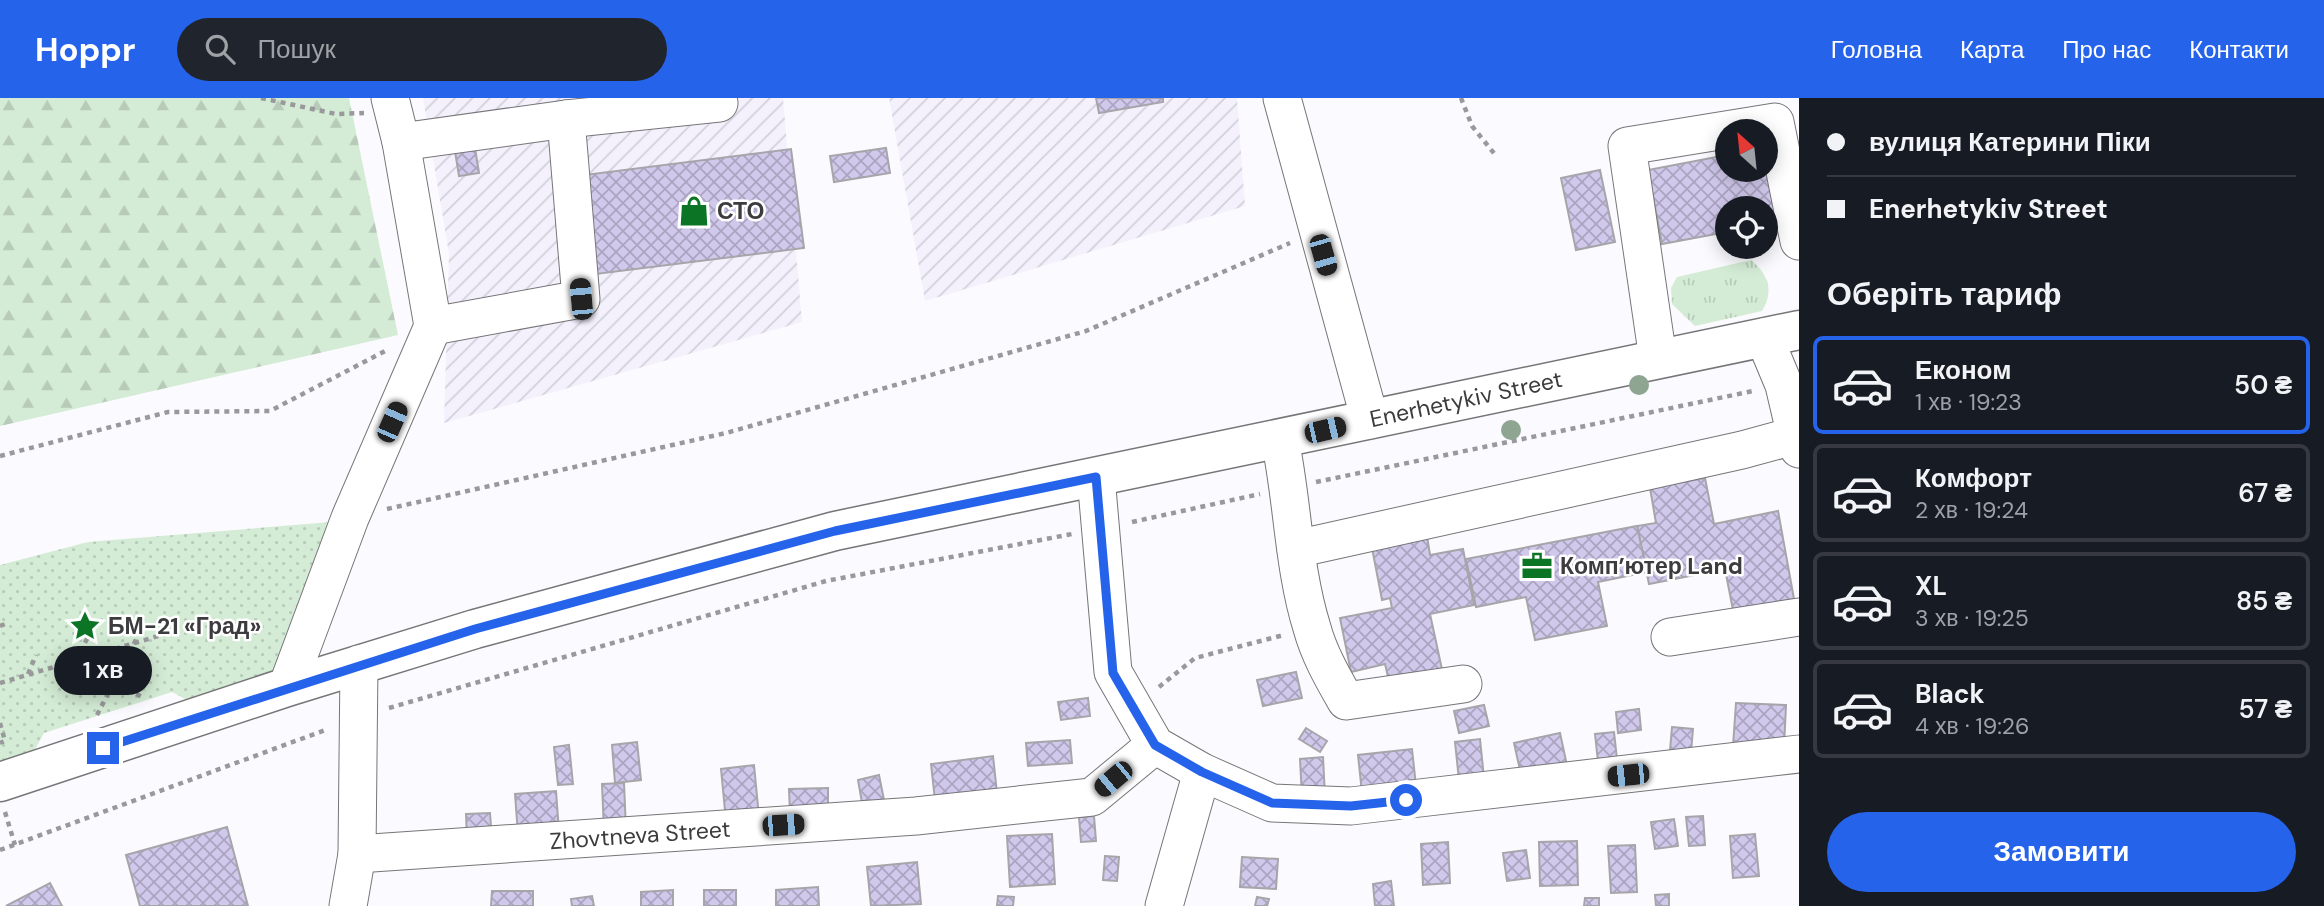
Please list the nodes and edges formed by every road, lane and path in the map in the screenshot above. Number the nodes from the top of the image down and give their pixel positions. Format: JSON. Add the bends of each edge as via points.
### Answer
{"nodes":[{"id":1,"x":261,"y":98,"type":"edge"},
{"id":2,"x":1282,"y":98,"type":"edge"},
{"id":3,"x":1461,"y":98,"type":"edge"},
{"id":4,"x":719,"y":103,"type":"dead end"},
{"id":5,"x":395,"y":117,"type":"edge"},
{"id":6,"x":566,"y":119,"type":"junction"},
{"id":7,"x":1497,"y":157,"type":"dead end"},
{"id":8,"x":1316,"y":231,"type":"junction"},
{"id":9,"x":1799,"y":241,"type":"edge"},
{"id":10,"x":433,"y":326,"type":"junction"},
{"id":11,"x":1781,"y":333,"type":"edge"},
{"id":12,"x":1658,"y":359,"type":"junction"},
{"id":13,"x":1784,"y":385,"type":"junction"},
{"id":14,"x":1370,"y":420,"type":"junction"},
{"id":15,"x":1280,"y":440,"type":"junction"},
{"id":16,"x":1798,"y":442,"type":"edge"},
{"id":17,"x":0,"y":456,"type":"edge"},
{"id":18,"x":1096,"y":477,"type":"junction"},
{"id":19,"x":1290,"y":487,"type":"junction"},
{"id":20,"x":350,"y":517,"type":"junction"},
{"id":21,"x":1098,"y":529,"type":"junction"},
{"id":22,"x":1296,"y":549,"type":"junction"},
{"id":23,"x":1799,"y":617,"type":"edge"},
{"id":24,"x":8,"y":623,"type":"dead end"},
{"id":25,"x":144,"y":624,"type":"dead end"},
{"id":26,"x":0,"y":626,"type":"edge"},
{"id":27,"x":1311,"y":627,"type":"junction"},
{"id":28,"x":165,"y":634,"type":"dead end"},
{"id":29,"x":88,"y":637,"type":"dead end"},
{"id":30,"x":1670,"y":637,"type":"dead end"},
{"id":31,"x":133,"y":643,"type":"junction"},
{"id":32,"x":36,"y":655,"type":"dead end"},
{"id":33,"x":74,"y":661,"type":"junction"},
{"id":34,"x":359,"y":664,"type":"junction"},
{"id":35,"x":28,"y":675,"type":"junction"},
{"id":36,"x":66,"y":678,"type":"dead end"},
{"id":37,"x":0,"y":683,"type":"edge"},
{"id":38,"x":113,"y":683,"type":"junction"},
{"id":39,"x":1463,"y":684,"type":"dead end"},
{"id":40,"x":287,"y":687,"type":"junction"},
{"id":41,"x":1158,"y":696,"type":"dead end"},
{"id":42,"x":142,"y":697,"type":"dead end"},
{"id":43,"x":96,"y":716,"type":"dead end"},
{"id":44,"x":358,"y":718,"type":"junction"},
{"id":45,"x":0,"y":723,"type":"edge"},
{"id":46,"x":0,"y":743,"type":"edge"},
{"id":47,"x":1155,"y":745,"type":"junction"},
{"id":48,"x":1799,"y":754,"type":"edge"},
{"id":49,"x":1202,"y":772,"type":"junction"},
{"id":50,"x":2,"y":795,"type":"edge"},
{"id":51,"x":15,"y":845,"type":"junction"},
{"id":52,"x":0,"y":850,"type":"edge"},
{"id":53,"x":357,"y":854,"type":"junction"},
{"id":54,"x":348,"y":906,"type":"edge"},
{"id":55,"x":1164,"y":906,"type":"edge"}],
"edges":[{"from":1,"to":5,"type":"path","via":[[336,114]]},
{"from":2,"to":8,"type":"street"},
{"from":3,"to":7,"type":"path","via":[[1472,126]]},
{"from":4,"to":6,"type":"street"},
{"from":5,"to":6,"type":"street"},
{"from":5,"to":10,"type":"street"},
{"from":6,"to":10,"type":"street","via":[[581,299]]},
{"from":8,"to":14,"type":"street"},
{"from":8,"to":20,"type":"path","via":[[1086,331],[726,433]]},
{"from":9,"to":12,"type":"street","via":[[1775,122],[1627,146]]},
{"from":10,"to":17,"type":"path","via":[[270,411],[168,412]]},
{"from":10,"to":20,"type":"street"},
{"from":11,"to":12,"type":"main road","name":"Enerhetykiv Street"},
{"from":11,"to":13,"type":"street"},
{"from":12,"to":14,"type":"main road","name":"Enerhetykiv Street"},
{"from":13,"to":16,"type":"street"},
{"from":13,"to":19,"type":"path"},
{"from":14,"to":15,"type":"main road","name":"Enerhetykiv Street"},
{"from":15,"to":18,"type":"main road","name":"Enerhetykiv Street"},
{"from":15,"to":19,"type":"street"},
{"from":16,"to":22,"type":"street","via":[[1742,450]]},
{"from":18,"to":21,"type":"street"},
{"from":18,"to":34,"type":"main road","name":"Enerhetykiv Street","via":[[835,531]]},
{"from":19,"to":21,"type":"path"},
{"from":19,"to":22,"type":"street"},
{"from":20,"to":40,"type":"street"},
{"from":21,"to":44,"type":"path","via":[[826,581]]},
{"from":21,"to":47,"type":"street","via":[[1113,673]]},
{"from":22,"to":27,"type":"street"},
{"from":23,"to":30,"type":"street"},
{"from":24,"to":26,"type":"path"},
{"from":25,"to":31,"type":"path"},
{"from":27,"to":39,"type":"street","via":[[1346,701]]},
{"from":27,"to":41,"type":"path","via":[[1195,659],[1159,684]]},
{"from":28,"to":31,"type":"path"},
{"from":29,"to":33,"type":"path"},
{"from":31,"to":33,"type":"path"},
{"from":31,"to":38,"type":"path"},
{"from":32,"to":35,"type":"path"},
{"from":33,"to":35,"type":"path"},
{"from":33,"to":36,"type":"path"},
{"from":33,"to":38,"type":"path"},
{"from":34,"to":40,"type":"main road","name":"Enerhetykiv Street"},
{"from":34,"to":44,"type":"street"},
{"from":35,"to":37,"type":"path"},
{"from":38,"to":42,"type":"path"},
{"from":38,"to":43,"type":"path"},
{"from":40,"to":50,"type":"main road","name":"Enerhetykiv Street"},
{"from":44,"to":51,"type":"path"},
{"from":44,"to":53,"type":"street"},
{"from":45,"to":46,"type":"path","via":[[5,741]]},
{"from":47,"to":49,"type":"street"},
{"from":47,"to":53,"type":"street","name":"Zhovtneva Street","via":[[1092,797],[916,816]]},
{"from":48,"to":49,"type":"street","via":[[1351,806],[1272,803]]},
{"from":49,"to":55,"type":"street"},
{"from":50,"to":51,"type":"path"},
{"from":51,"to":52,"type":"path"},
{"from":53,"to":54,"type":"street"}]}
